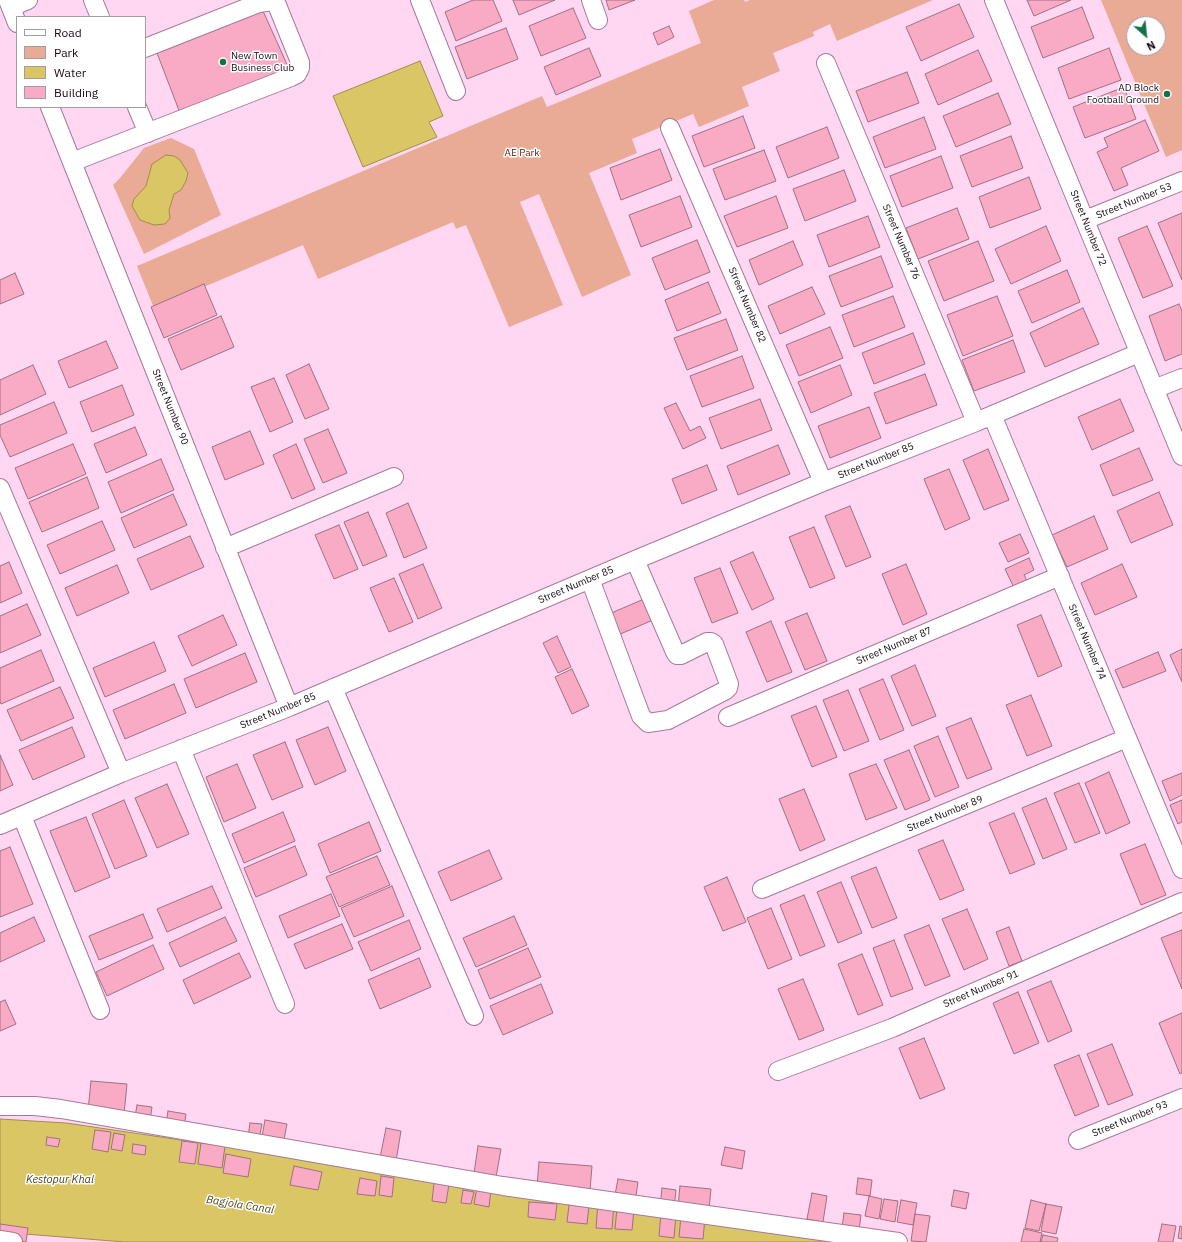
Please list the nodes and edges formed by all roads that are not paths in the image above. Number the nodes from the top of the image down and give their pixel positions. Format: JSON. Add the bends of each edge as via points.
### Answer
{"nodes":[{"id":1,"x":28,"y":0,"type":"edge"},
{"id":2,"x":93,"y":0,"type":"edge"},
{"id":3,"x":420,"y":0,"type":"edge"},
{"id":4,"x":590,"y":0,"type":"edge"},
{"id":5,"x":994,"y":0,"type":"edge"},
{"id":6,"x":12,"y":10,"type":"edge"},
{"id":7,"x":100,"y":16,"type":"edge"},
{"id":8,"x":598,"y":20,"type":"dead end"},
{"id":9,"x":146,"y":48,"type":"edge"},
{"id":10,"x":826,"y":63,"type":"dead end"},
{"id":11,"x":456,"y":92,"type":"dead end"},
{"id":12,"x":50,"y":108,"type":"edge"},
{"id":13,"x":137,"y":108,"type":"edge"},
{"id":14,"x":670,"y":128,"type":"dead end"},
{"id":15,"x":148,"y":133,"type":"junction"},
{"id":16,"x":72,"y":162,"type":"junction"},
{"id":17,"x":1182,"y":181,"type":"edge"},
{"id":18,"x":1085,"y":220,"type":"junction"},
{"id":19,"x":1139,"y":352,"type":"junction"},
{"id":20,"x":1182,"y":378,"type":"edge"},
{"id":21,"x":1154,"y":389,"type":"junction"},
{"id":22,"x":984,"y":418,"type":"junction"},
{"id":23,"x":1182,"y":456,"type":"edge"},
{"id":24,"x":394,"y":478,"type":"dead end"},
{"id":25,"x":823,"y":482,"type":"junction"},
{"id":26,"x":0,"y":488,"type":"edge"},
{"id":27,"x":226,"y":548,"type":"junction"},
{"id":28,"x":635,"y":560,"type":"junction"},
{"id":29,"x":1060,"y":576,"type":"junction"},
{"id":30,"x":590,"y":579,"type":"junction"},
{"id":31,"x":333,"y":688,"type":"junction"},
{"id":32,"x":289,"y":707,"type":"junction"},
{"id":33,"x":728,"y":717,"type":"dead end"},
{"id":34,"x":1128,"y":738,"type":"junction"},
{"id":35,"x":181,"y":749,"type":"junction"},
{"id":36,"x":121,"y":773,"type":"junction"},
{"id":37,"x":12,"y":820,"type":"edge"},
{"id":38,"x":1182,"y":869,"type":"edge"},
{"id":39,"x":762,"y":889,"type":"dead end"},
{"id":40,"x":1182,"y":902,"type":"edge"},
{"id":41,"x":285,"y":1004,"type":"dead end"},
{"id":42,"x":100,"y":1010,"type":"dead end"},
{"id":43,"x":474,"y":1016,"type":"dead end"},
{"id":44,"x":778,"y":1071,"type":"dead end"},
{"id":45,"x":1182,"y":1098,"type":"edge"},
{"id":46,"x":0,"y":1106,"type":"edge"},
{"id":47,"x":1078,"y":1140,"type":"dead end"},
{"id":48,"x":0,"y":1240,"type":"edge"},
{"id":49,"x":13,"y":1242,"type":"edge"},
{"id":50,"x":898,"y":1242,"type":"edge"}],
"edges":[{"from":1,"to":6,"type":"street"},
{"from":2,"to":7,"type":"street"},
{"from":3,"to":11,"type":"street"},
{"from":4,"to":8,"type":"street"},
{"from":5,"to":18,"type":"street","name":"Street Number 72"},
{"from":9,"to":15,"type":"street","via":[[259,3],[272,1],[300,62],[297,74],[291,77]]},
{"from":10,"to":22,"type":"street","name":"Street Number 76"},
{"from":12,"to":16,"type":"street","name":"Street Number 90"},
{"from":13,"to":15,"type":"street"},
{"from":14,"to":25,"type":"street","name":"Street Number 82"},
{"from":15,"to":16,"type":"street"},
{"from":16,"to":27,"type":"street","name":"Street Number 90"},
{"from":17,"to":18,"type":"street","name":"Street Number 53"},
{"from":18,"to":19,"type":"street","name":"Street Number 72"},
{"from":19,"to":21,"type":"street","name":"Street Number 72"},
{"from":19,"to":22,"type":"street","name":"Street Number 85"},
{"from":20,"to":21,"type":"street"},
{"from":21,"to":23,"type":"street","name":"Street Number 72"},
{"from":22,"to":25,"type":"street","name":"Street Number 85"},
{"from":22,"to":29,"type":"street","name":"Street Number 74"},
{"from":24,"to":27,"type":"street"},
{"from":25,"to":28,"type":"street","name":"Street Number 85"},
{"from":26,"to":36,"type":"street"},
{"from":27,"to":32,"type":"street","name":"Street Number 90"},
{"from":28,"to":30,"type":"street","name":"Street Number 85"},
{"from":28,"to":30,"type":"street","via":[[677,655],[711,642],[729,684],[726,690],[668,720],[648,723],[641,716]]},
{"from":29,"to":33,"type":"street","name":"Street Number 87"},
{"from":29,"to":34,"type":"street","name":"Street Number 74"},
{"from":30,"to":31,"type":"street","name":"Street Number 85"},
{"from":31,"to":32,"type":"street","name":"Street Number 85"},
{"from":31,"to":43,"type":"street"},
{"from":32,"to":35,"type":"street","name":"Street Number 85"},
{"from":34,"to":38,"type":"street","name":"Street Number 74"},
{"from":34,"to":39,"type":"street","name":"Street Number 89"},
{"from":35,"to":36,"type":"street","name":"Street Number 85"},
{"from":35,"to":41,"type":"street"},
{"from":36,"to":37,"type":"street","name":"Street Number 85"},
{"from":37,"to":42,"type":"street"},
{"from":40,"to":44,"type":"street","name":"Street Number 91","via":[[892,1028]]},
{"from":45,"to":47,"type":"street","name":"Street Number 93"},
{"from":46,"to":50,"type":"street","via":[[61,1108],[503,1186]]},
{"from":48,"to":49,"type":"street"}]}
